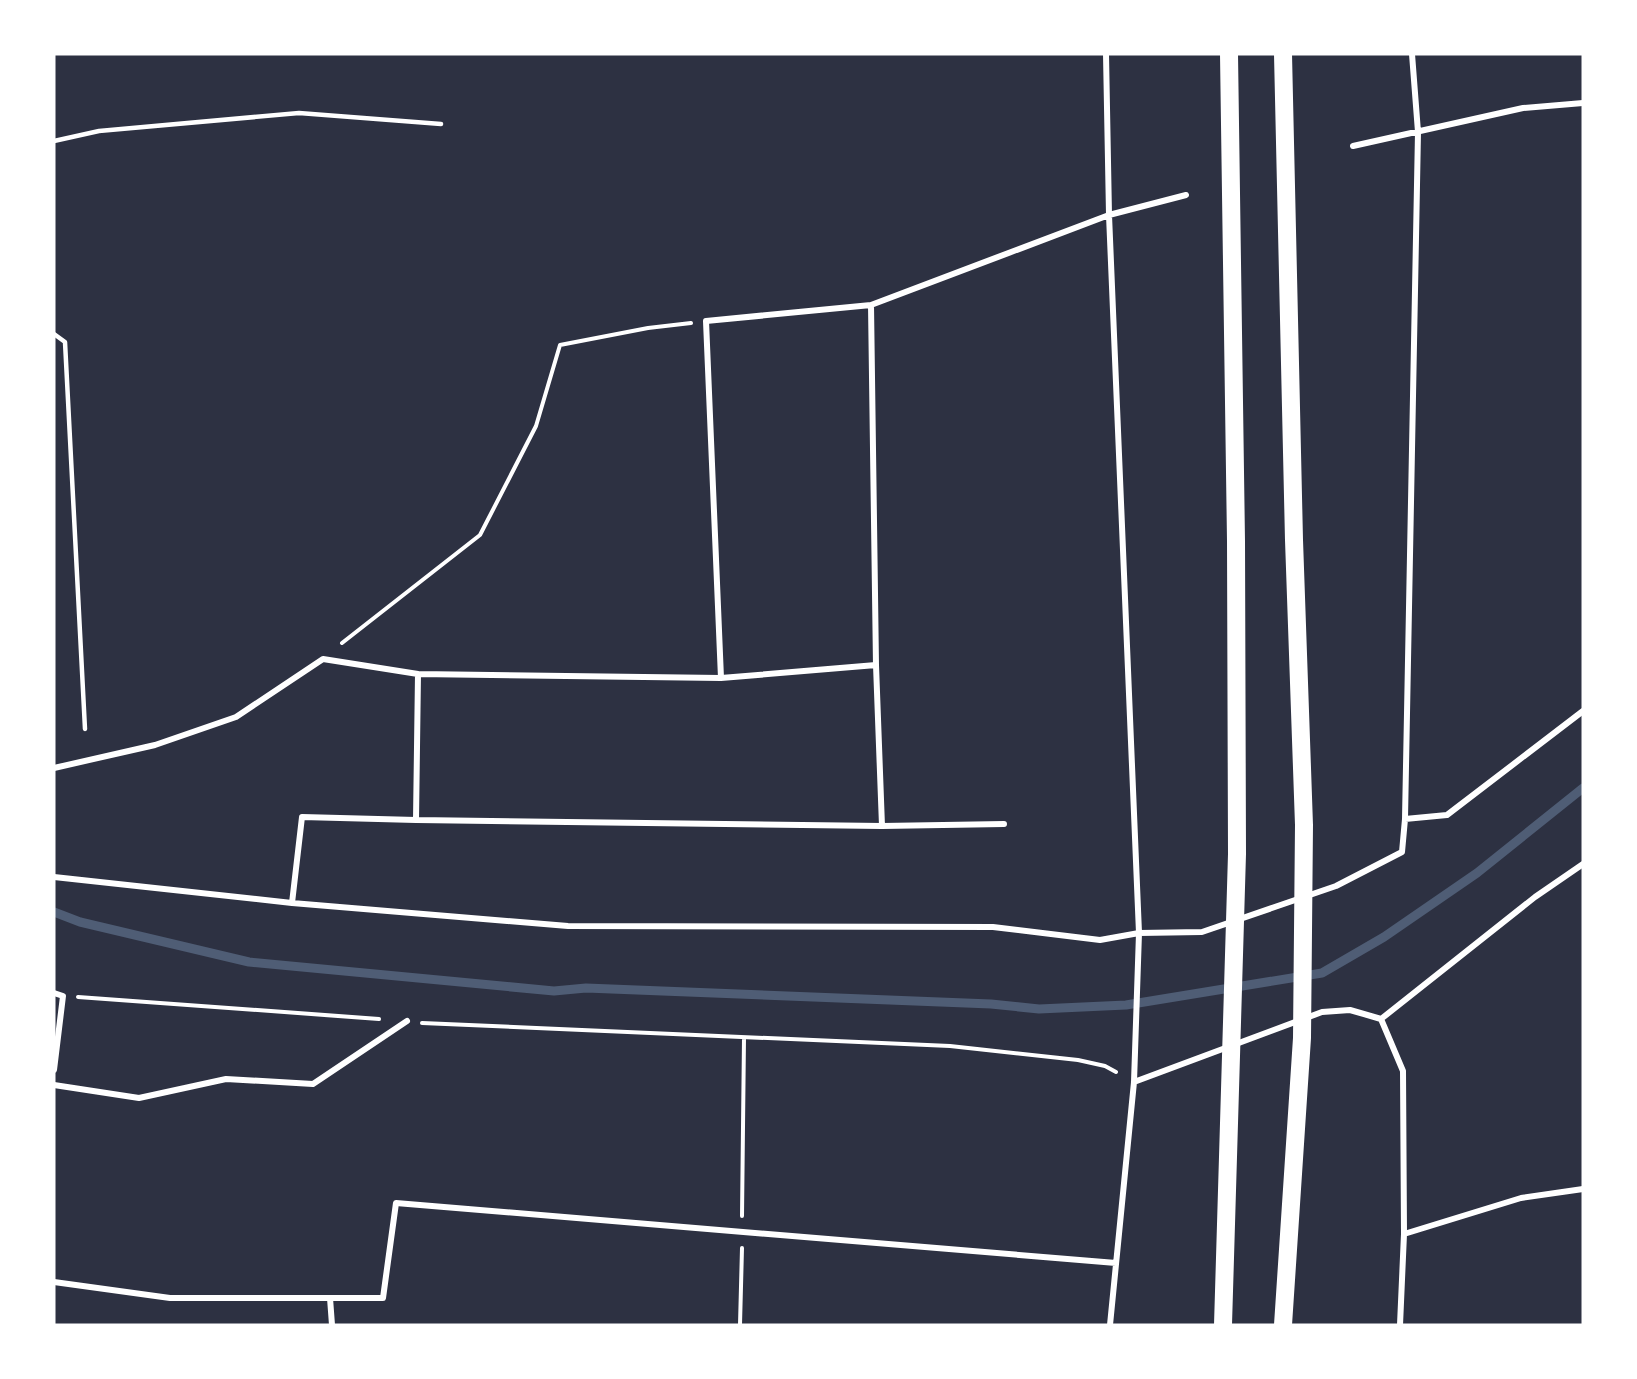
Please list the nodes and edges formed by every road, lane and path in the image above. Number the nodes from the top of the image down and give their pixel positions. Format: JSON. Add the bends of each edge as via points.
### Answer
{"nodes":[{"id":1,"x":1106,"y":54,"type":"edge"},
{"id":2,"x":1229,"y":54,"type":"edge"},
{"id":3,"x":1283,"y":54,"type":"edge"},
{"id":4,"x":1412,"y":54,"type":"edge"},
{"id":5,"x":1583,"y":103,"type":"edge"},
{"id":6,"x":441,"y":124,"type":"dead end"},
{"id":7,"x":1418,"y":132,"type":"junction"},
{"id":8,"x":54,"y":141,"type":"edge"},
{"id":9,"x":1353,"y":146,"type":"dead end"},
{"id":10,"x":1186,"y":195,"type":"dead end"},
{"id":11,"x":1109,"y":215,"type":"junction"},
{"id":12,"x":871,"y":305,"type":"junction"},
{"id":13,"x":706,"y":321,"type":"junction"},
{"id":14,"x":54,"y":334,"type":"edge"},
{"id":15,"x":323,"y":659,"type":"junction"},
{"id":16,"x":876,"y":665,"type":"junction"},
{"id":17,"x":418,"y":674,"type":"junction"},
{"id":18,"x":722,"y":678,"type":"junction"},
{"id":19,"x":1583,"y":711,"type":"edge"},
{"id":20,"x":85,"y":729,"type":"dead end"},
{"id":21,"x":54,"y":768,"type":"edge"},
{"id":22,"x":1405,"y":819,"type":"junction"},
{"id":23,"x":416,"y":820,"type":"junction"},
{"id":24,"x":1004,"y":824,"type":"dead end"},
{"id":25,"x":882,"y":826,"type":"junction"},
{"id":26,"x":1583,"y":864,"type":"edge"},
{"id":27,"x":54,"y":877,"type":"edge"},
{"id":28,"x":292,"y":903,"type":"junction"},
{"id":29,"x":1139,"y":933,"type":"junction"},
{"id":30,"x":54,"y":993,"type":"edge"},
{"id":31,"x":63,"y":996,"type":"junction"},
{"id":32,"x":1381,"y":1019,"type":"junction"},
{"id":33,"x":407,"y":1021,"type":"junction"},
{"id":34,"x":744,"y":1037,"type":"junction"},
{"id":35,"x":54,"y":1070,"type":"edge"},
{"id":36,"x":1134,"y":1082,"type":"junction"},
{"id":37,"x":54,"y":1085,"type":"edge"},
{"id":38,"x":1583,"y":1189,"type":"edge"},
{"id":39,"x":742,"y":1232,"type":"junction"},
{"id":40,"x":1404,"y":1234,"type":"junction"},
{"id":41,"x":1116,"y":1263,"type":"junction"},
{"id":42,"x":54,"y":1282,"type":"edge"},
{"id":43,"x":330,"y":1298,"type":"junction"},
{"id":44,"x":332,"y":1325,"type":"edge"},
{"id":45,"x":740,"y":1325,"type":"edge"},
{"id":46,"x":1110,"y":1325,"type":"edge"},
{"id":47,"x":1223,"y":1325,"type":"edge"},
{"id":48,"x":1283,"y":1325,"type":"edge"},
{"id":49,"x":1400,"y":1325,"type":"edge"}],
"edges":[{"from":1,"to":11,"type":"street"},
{"from":2,"to":47,"type":"highway","via":[[1237,854]]},
{"from":3,"to":48,"type":"highway","via":[[1304,825],[1302,1038]]},
{"from":4,"to":7,"type":"street"},
{"from":5,"to":7,"type":"street","via":[[1523,108]]},
{"from":6,"to":8,"type":"lane","via":[[299,113],[99,131]]},
{"from":7,"to":9,"type":"street"},
{"from":7,"to":22,"type":"street"},
{"from":10,"to":11,"type":"street"},
{"from":11,"to":12,"type":"street"},
{"from":11,"to":29,"type":"street"},
{"from":12,"to":13,"type":"street"},
{"from":12,"to":16,"type":"street"},
{"from":13,"to":15,"type":"path","via":[[560,345],[536,426],[480,535]]},
{"from":13,"to":18,"type":"street"},
{"from":14,"to":20,"type":"lane","via":[[65,342]]},
{"from":15,"to":17,"type":"street"},
{"from":15,"to":21,"type":"street","via":[[236,717],[154,745]]},
{"from":16,"to":18,"type":"street"},
{"from":16,"to":25,"type":"street"},
{"from":17,"to":18,"type":"street"},
{"from":17,"to":23,"type":"street"},
{"from":19,"to":22,"type":"street","via":[[1447,815]]},
{"from":22,"to":29,"type":"street","via":[[1402,852],[1336,886],[1202,932]]},
{"from":23,"to":25,"type":"street"},
{"from":23,"to":28,"type":"street","via":[[302,817]]},
{"from":24,"to":25,"type":"street"},
{"from":26,"to":32,"type":"street","via":[[1535,897]]},
{"from":27,"to":28,"type":"street"},
{"from":28,"to":29,"type":"street","via":[[568,926],[993,927],[1100,940]]},
{"from":29,"to":36,"type":"street"},
{"from":30,"to":31,"type":"street"},
{"from":31,"to":33,"type":"path"},
{"from":31,"to":35,"type":"street"},
{"from":32,"to":36,"type":"street","via":[[1350,1010],[1322,1012]]},
{"from":32,"to":40,"type":"street","via":[[1403,1071]]},
{"from":33,"to":34,"type":"path"},
{"from":33,"to":37,"type":"street","via":[[313,1084],[226,1079],[139,1098]]},
{"from":34,"to":36,"type":"path","via":[[950,1046],[1055,1058],[1105,1066]]},
{"from":34,"to":39,"type":"path"},
{"from":36,"to":41,"type":"street"},
{"from":38,"to":40,"type":"street","via":[[1521,1198]]},
{"from":39,"to":41,"type":"street"},
{"from":39,"to":43,"type":"street","via":[[396,1203],[383,1298]]},
{"from":39,"to":45,"type":"path"},
{"from":40,"to":49,"type":"street"},
{"from":41,"to":46,"type":"street"},
{"from":42,"to":43,"type":"street","via":[[170,1298]]},
{"from":43,"to":44,"type":"street"}]}
